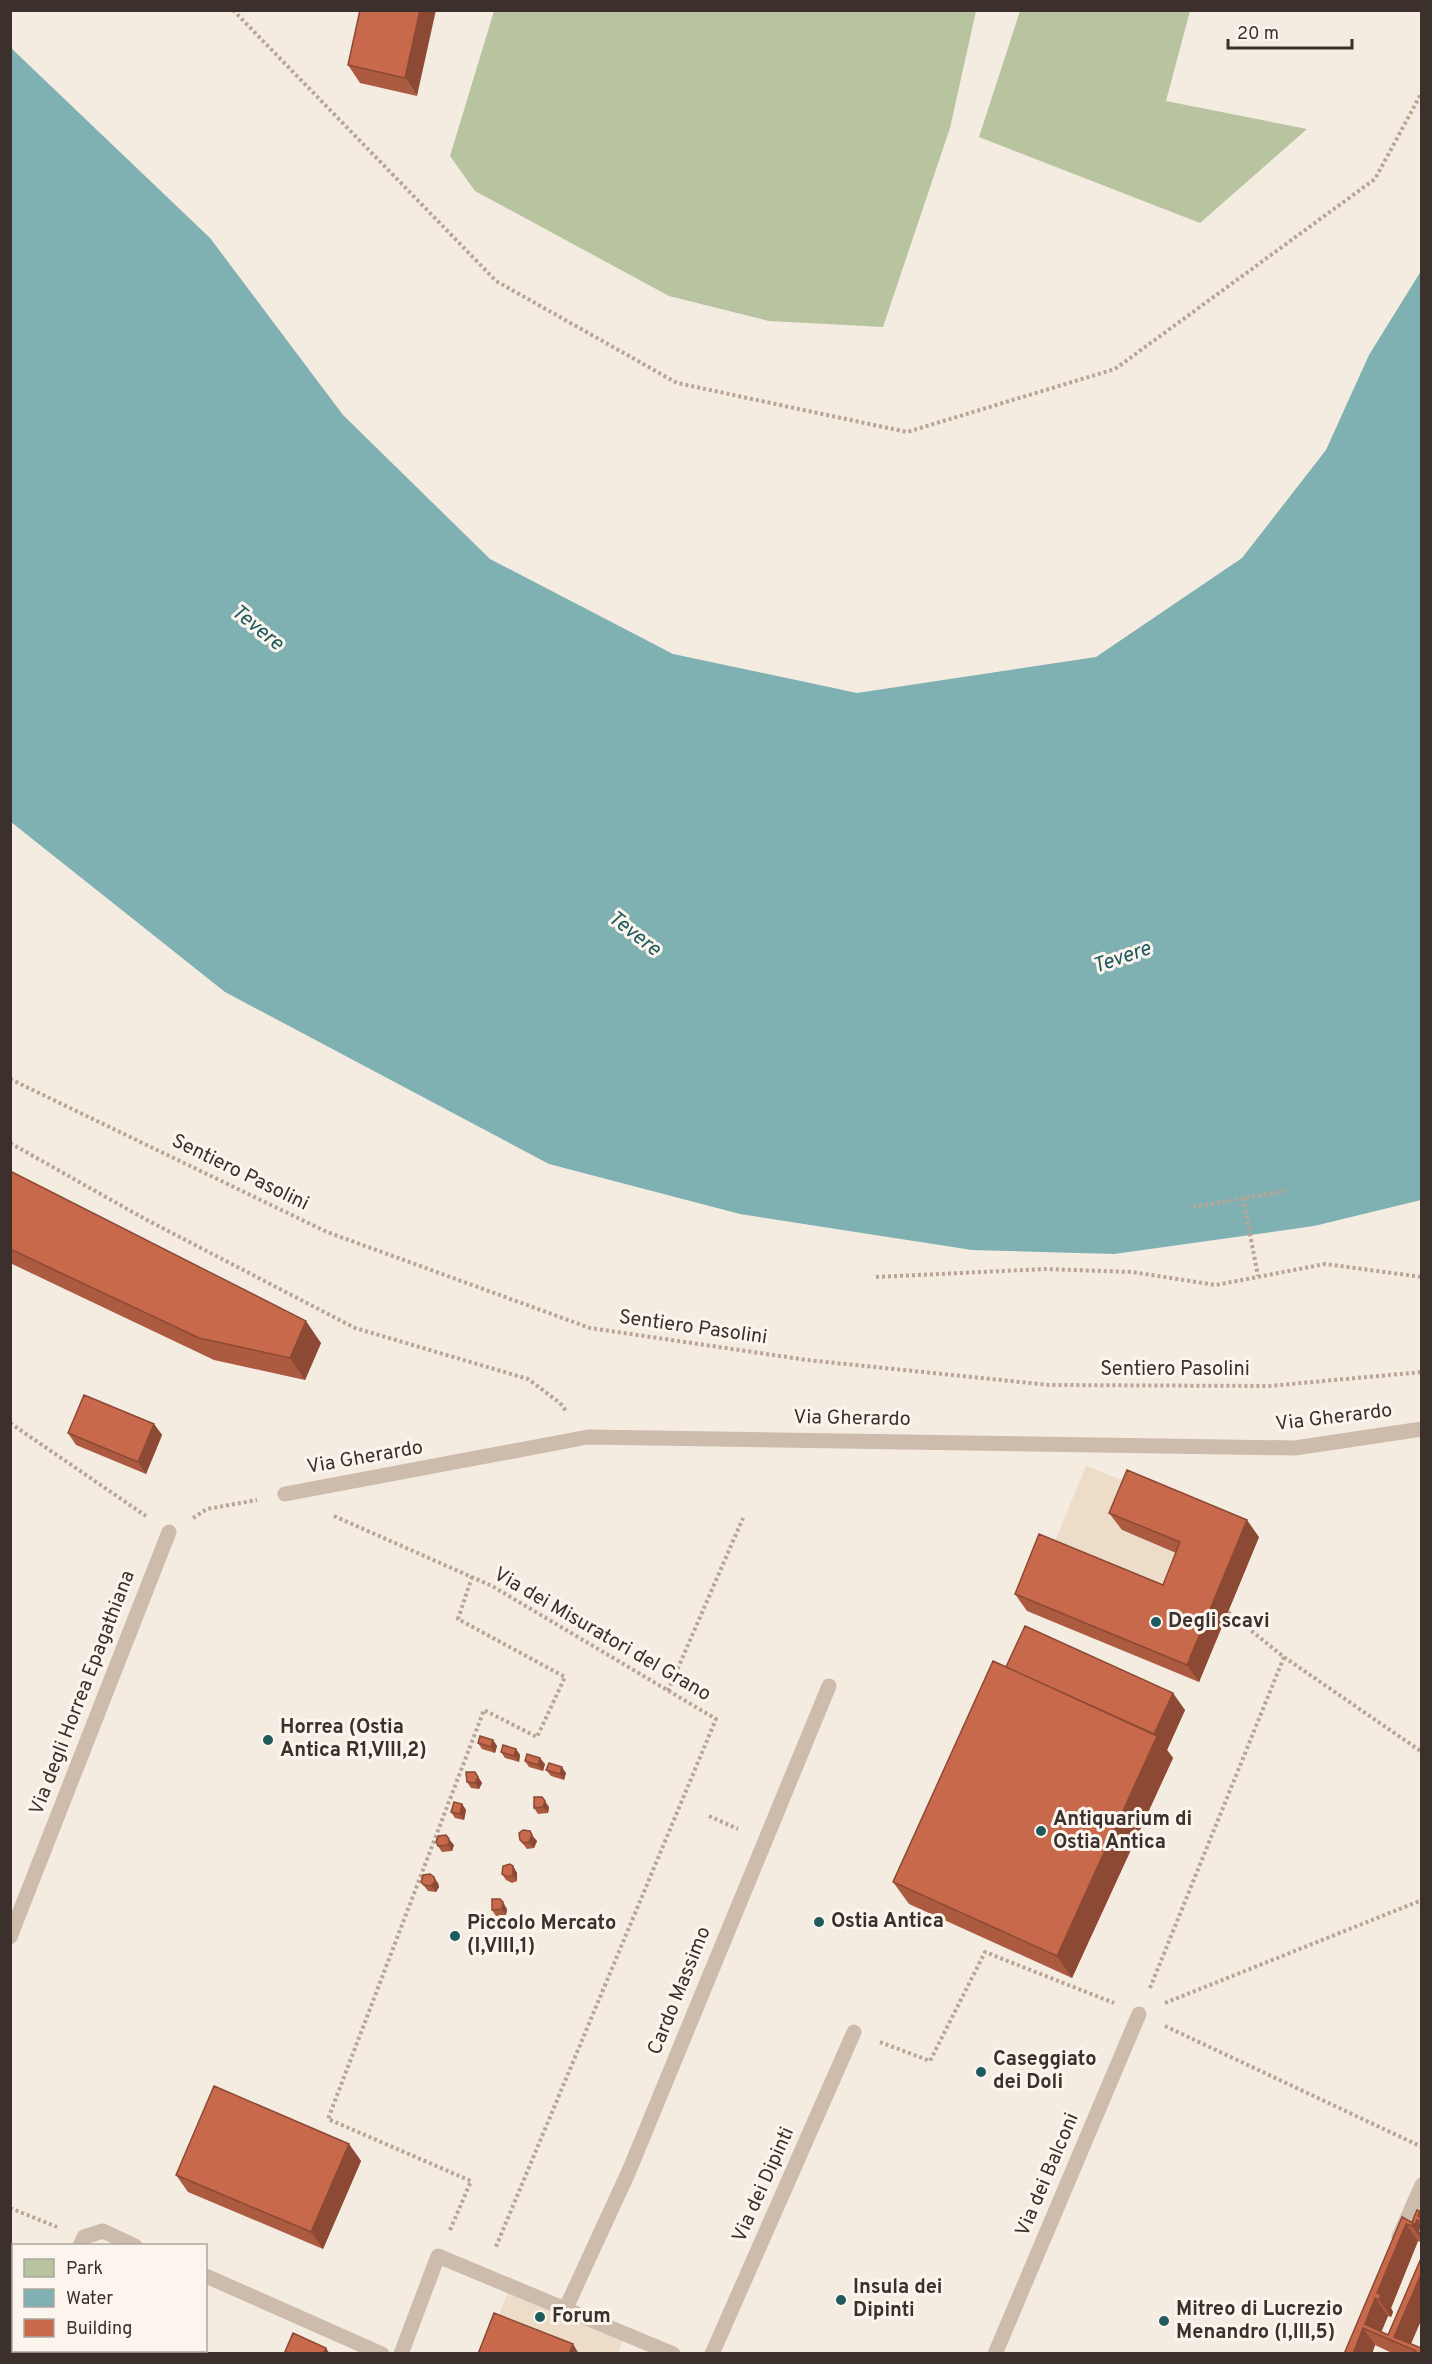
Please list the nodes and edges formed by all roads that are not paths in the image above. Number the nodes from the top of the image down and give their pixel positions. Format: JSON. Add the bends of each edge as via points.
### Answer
{"nodes":[{"id":1,"x":1422,"y":1430,"type":"edge"},
{"id":2,"x":285,"y":1494,"type":"road end"},
{"id":3,"x":169,"y":1532,"type":"road end"},
{"id":4,"x":828,"y":1686,"type":"dead end"},
{"id":5,"x":10,"y":1937,"type":"edge"},
{"id":6,"x":1139,"y":2014,"type":"road end"},
{"id":7,"x":854,"y":2032,"type":"road end"},
{"id":8,"x":1422,"y":2185,"type":"edge"},
{"id":9,"x":82,"y":2241,"type":"edge"},
{"id":10,"x":131,"y":2244,"type":"edge"},
{"id":11,"x":1394,"y":2248,"type":"edge"},
{"id":12,"x":207,"y":2276,"type":"edge"},
{"id":13,"x":565,"y":2310,"type":"junction"},
{"id":14,"x":382,"y":2354,"type":"edge"},
{"id":15,"x":400,"y":2354,"type":"edge"},
{"id":16,"x":673,"y":2354,"type":"edge"},
{"id":17,"x":712,"y":2354,"type":"edge"},
{"id":18,"x":995,"y":2354,"type":"edge"}],
"edges":[{"from":1,"to":2,"type":"street","name":"Via Gherardo","via":[[1295,1448],[588,1437]]},
{"from":3,"to":5,"type":"street","name":"Via degli Horrea Epagathiana"},
{"from":4,"to":13,"type":"street","name":"Cardo Massimo","via":[[629,2172]]},
{"from":6,"to":18,"type":"street","name":"Via dei Balconi"},
{"from":7,"to":17,"type":"street","name":"Via dei Dipinti"},
{"from":8,"to":11,"type":"street"},
{"from":9,"to":10,"type":"street","via":[[103,2231]]},
{"from":12,"to":14,"type":"street"},
{"from":13,"to":15,"type":"street","via":[[438,2256]]},
{"from":13,"to":16,"type":"street"}]}
